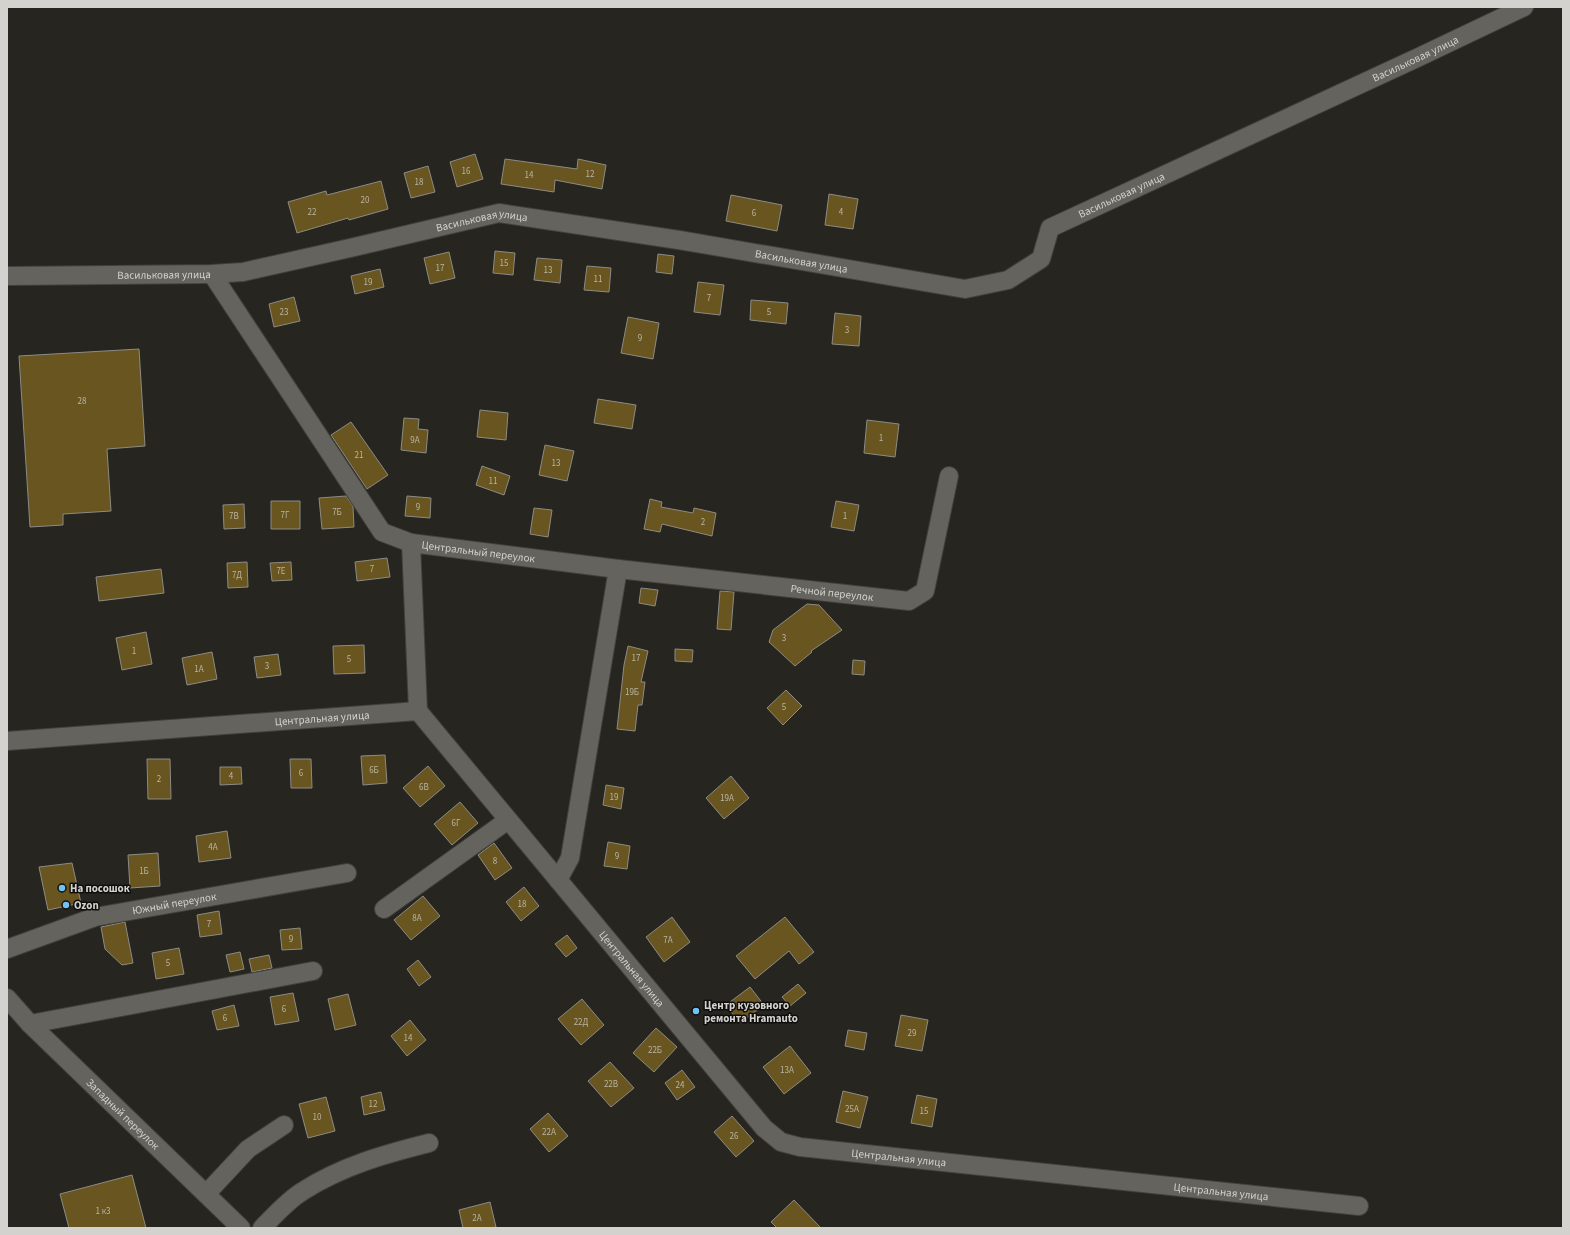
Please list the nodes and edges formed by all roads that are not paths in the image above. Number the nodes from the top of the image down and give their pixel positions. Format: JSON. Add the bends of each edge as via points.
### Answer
{"nodes":[{"id":1,"x":1524,"y":7,"type":"edge"},
{"id":2,"x":212,"y":274,"type":"junction"},
{"id":3,"x":7,"y":276,"type":"edge"},
{"id":4,"x":949,"y":476,"type":"dead end"},
{"id":5,"x":411,"y":543,"type":"junction"},
{"id":6,"x":618,"y":569,"type":"junction"},
{"id":7,"x":418,"y":711,"type":"junction"},
{"id":8,"x":7,"y":741,"type":"edge"},
{"id":9,"x":508,"y":820,"type":"junction"},
{"id":10,"x":346,"y":873,"type":"dead end"},
{"id":11,"x":558,"y":880,"type":"junction"},
{"id":12,"x":384,"y":909,"type":"dead end"},
{"id":13,"x":7,"y":949,"type":"edge"},
{"id":14,"x":313,"y":971,"type":"dead end"},
{"id":15,"x":7,"y":998,"type":"edge"},
{"id":16,"x":30,"y":1024,"type":"junction"},
{"id":17,"x":284,"y":1125,"type":"dead end"},
{"id":18,"x":429,"y":1143,"type":"dead end"},
{"id":19,"x":206,"y":1194,"type":"junction"},
{"id":20,"x":1359,"y":1206,"type":"dead end"},
{"id":21,"x":241,"y":1228,"type":"edge"},
{"id":22,"x":262,"y":1228,"type":"edge"}],
"edges":[{"from":1,"to":2,"type":"street","name":"Васильковая улица","via":[[1050,228],[1041,260],[1008,280],[965,289],[679,240],[499,213],[243,272]]},
{"from":2,"to":3,"type":"street","name":"Васильковая улица"},
{"from":2,"to":5,"type":"street","via":[[382,532]]},
{"from":4,"to":6,"type":"street","name":"Речной переулок","via":[[925,591],[909,601]]},
{"from":5,"to":6,"type":"street","name":"Центральный переулок"},
{"from":5,"to":7,"type":"street","name":"Центральный переулок"},
{"from":6,"to":11,"type":"street","via":[[570,858]]},
{"from":7,"to":8,"type":"street","name":"Центральная улица"},
{"from":7,"to":9,"type":"street","name":"Центральная улица"},
{"from":9,"to":11,"type":"street","name":"Центральная улица"},
{"from":9,"to":12,"type":"street"},
{"from":10,"to":13,"type":"street","name":"Южный переулок","via":[[95,917]]},
{"from":11,"to":20,"type":"street","name":"Центральная улица","via":[[764,1128],[781,1142],[800,1147]]},
{"from":14,"to":16,"type":"street"},
{"from":15,"to":16,"type":"street","name":"Западный переулок"},
{"from":16,"to":19,"type":"street","name":"Западный переулок"},
{"from":17,"to":19,"type":"street","via":[[248,1149]]},
{"from":18,"to":22,"type":"street","via":[[382,1155],[339,1172],[302,1191]]},
{"from":19,"to":21,"type":"street","name":"Западный переулок"}]}
